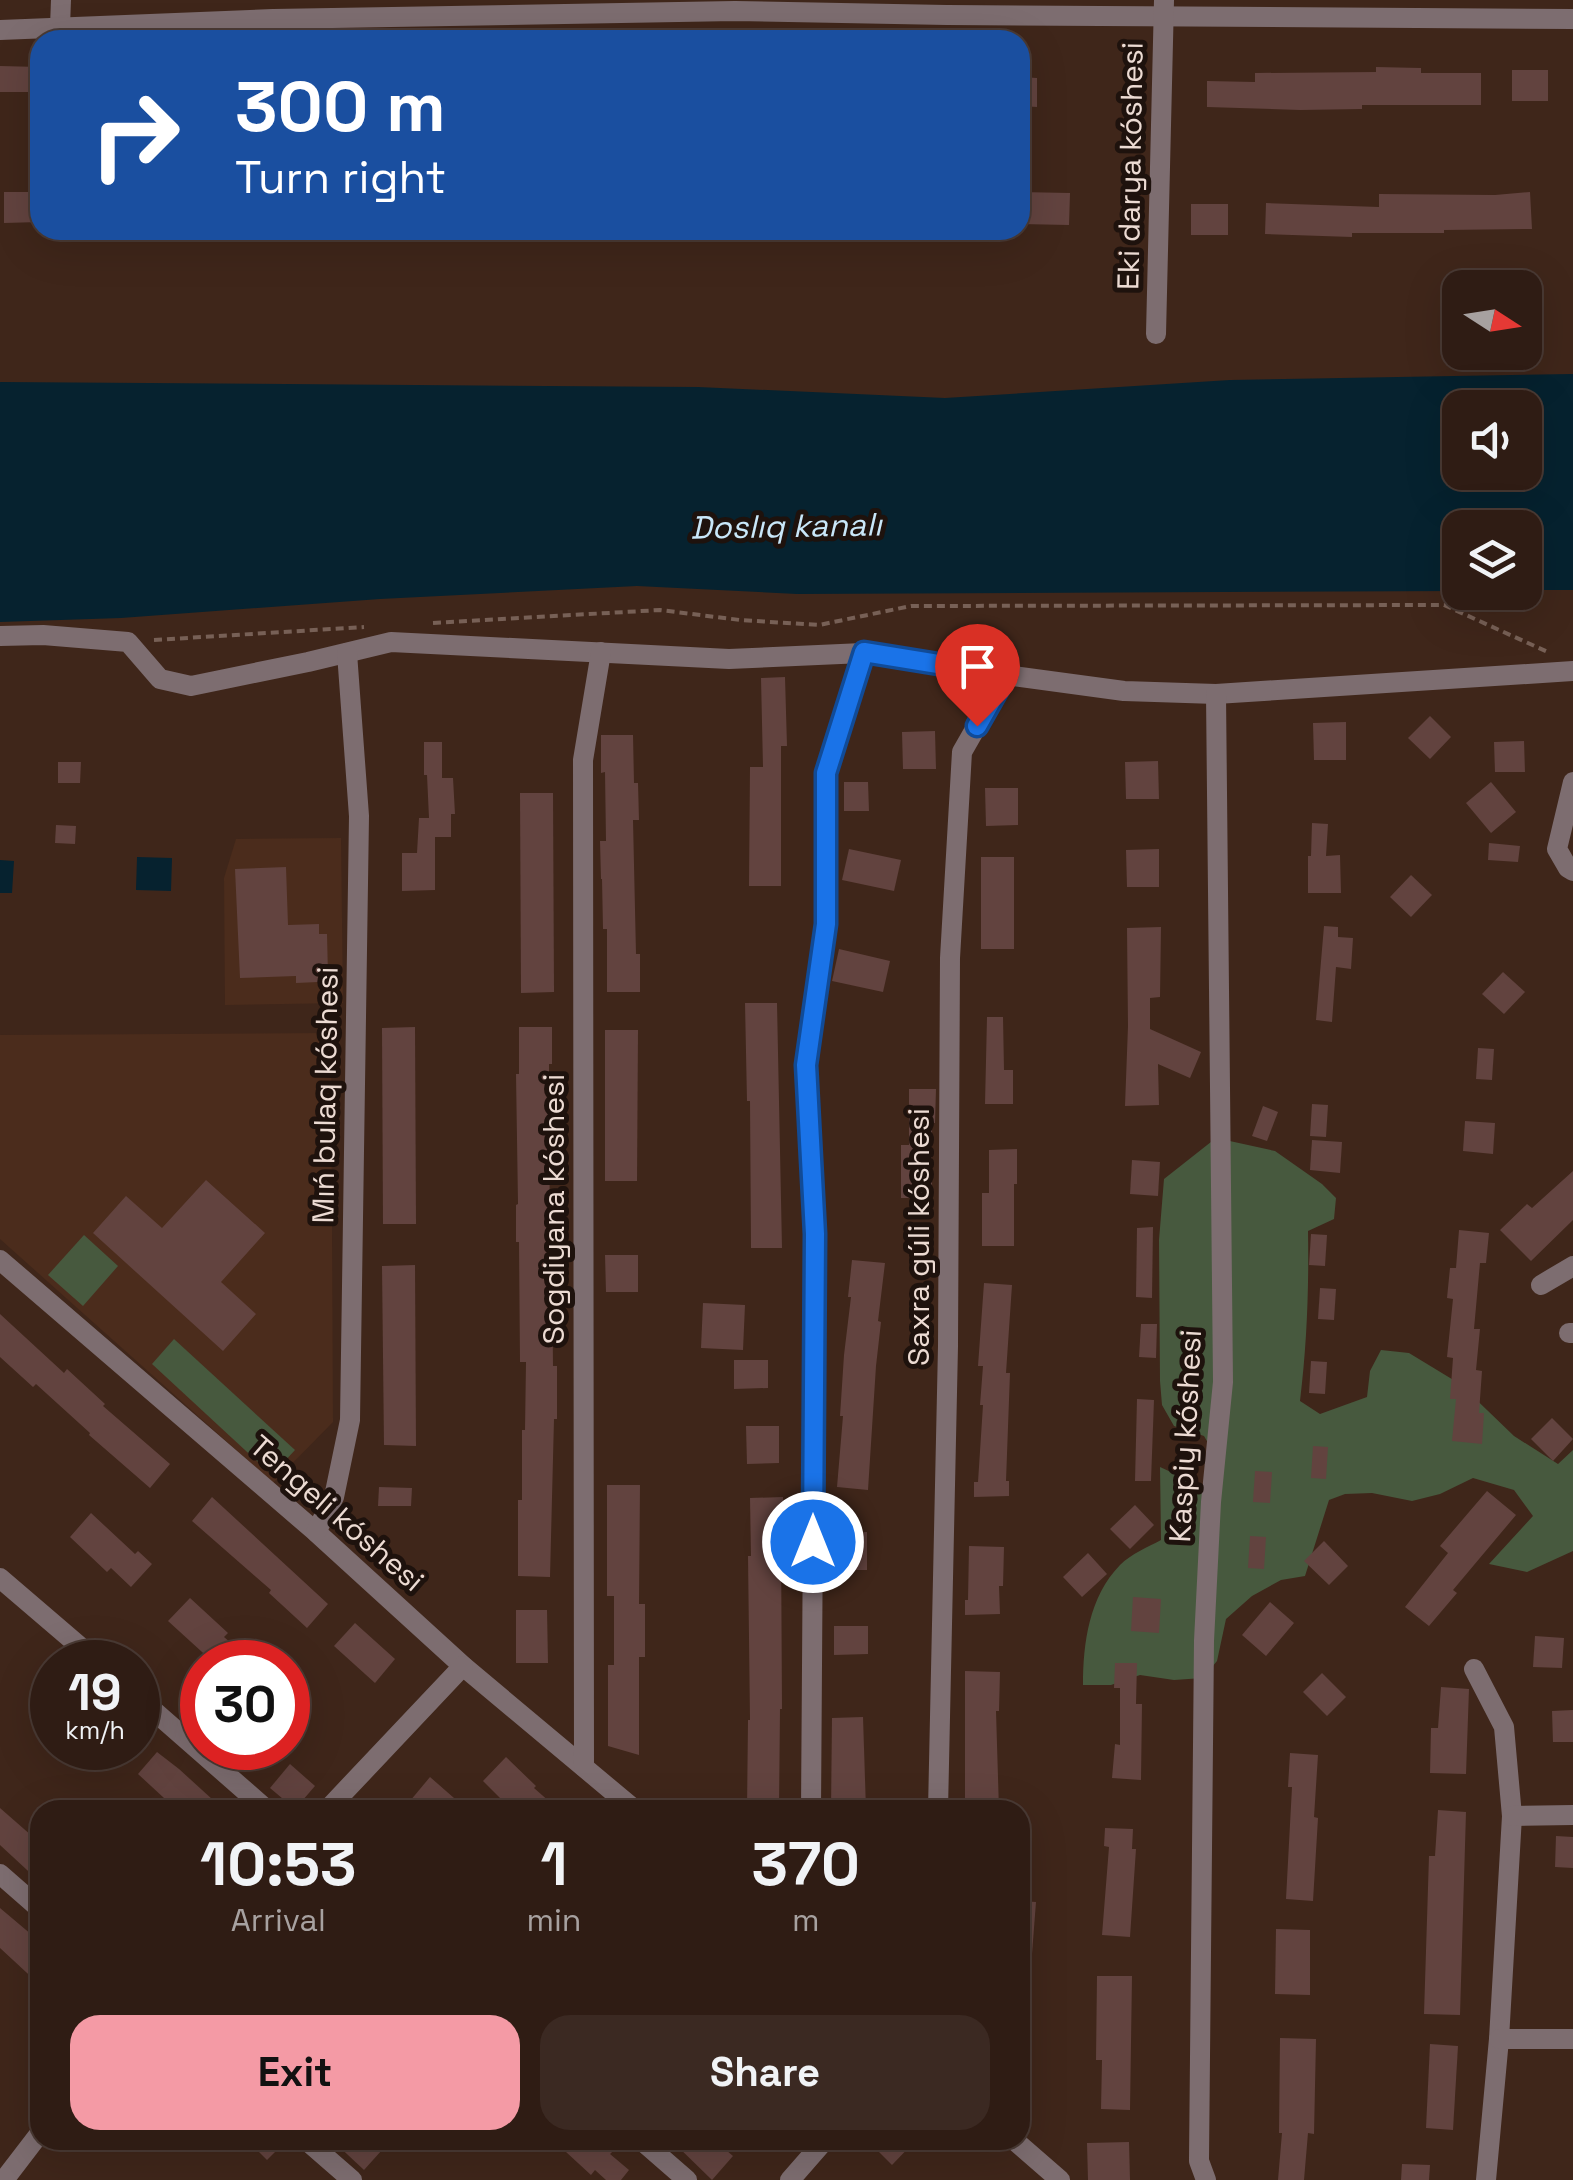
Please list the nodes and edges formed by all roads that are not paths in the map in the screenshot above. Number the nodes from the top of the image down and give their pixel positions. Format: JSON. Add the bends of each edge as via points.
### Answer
{"nodes":[{"id":1,"x":61,"y":0,"type":"edge"},
{"id":2,"x":736,"y":5,"type":"edge"},
{"id":3,"x":503,"y":7,"type":"edge"},
{"id":4,"x":948,"y":8,"type":"edge"},
{"id":5,"x":1164,"y":8,"type":"edge"},
{"id":6,"x":1390,"y":9,"type":"edge"},
{"id":7,"x":274,"y":10,"type":"edge"},
{"id":8,"x":1573,"y":19,"type":"edge"},
{"id":9,"x":60,"y":27,"type":"junction"},
{"id":10,"x":0,"y":30,"type":"edge"},
{"id":11,"x":1156,"y":334,"type":"dead end"},
{"id":12,"x":0,"y":636,"type":"edge"},
{"id":13,"x":346,"y":652,"type":"junction"},
{"id":14,"x":601,"y":652,"type":"junction"},
{"id":15,"x":864,"y":652,"type":"junction"},
{"id":16,"x":1573,"y":671,"type":"edge"},
{"id":17,"x":1006,"y":675,"type":"junction"},
{"id":18,"x":1216,"y":694,"type":"junction"},
{"id":19,"x":1573,"y":782,"type":"edge"},
{"id":20,"x":1573,"y":871,"type":"edge"},
{"id":21,"x":0,"y":1260,"type":"edge"},
{"id":22,"x":1573,"y":1266,"type":"edge"},
{"id":23,"x":1542,"y":1284,"type":"dead end"},
{"id":24,"x":316,"y":1532,"type":"junction"},
{"id":25,"x":0,"y":1578,"type":"edge"},
{"id":26,"x":72,"y":1640,"type":"edge"},
{"id":27,"x":463,"y":1666,"type":"junction"},
{"id":28,"x":1474,"y":1668,"type":"dead end"},
{"id":29,"x":160,"y":1716,"type":"edge"},
{"id":30,"x":584,"y":1767,"type":"junction"},
{"id":31,"x":256,"y":1800,"type":"edge"},
{"id":32,"x":336,"y":1800,"type":"edge"},
{"id":33,"x":622,"y":1800,"type":"edge"},
{"id":34,"x":811,"y":1800,"type":"edge"},
{"id":35,"x":938,"y":1800,"type":"edge"},
{"id":36,"x":1573,"y":1815,"type":"edge"},
{"id":37,"x":1512,"y":1816,"type":"junction"},
{"id":38,"x":0,"y":1874,"type":"edge"},
{"id":39,"x":30,"y":1900,"type":"edge"},
{"id":40,"x":1573,"y":2039,"type":"edge"},
{"id":41,"x":1499,"y":2040,"type":"junction"},
{"id":42,"x":30,"y":2145,"type":"edge"},
{"id":43,"x":318,"y":2150,"type":"edge"},
{"id":44,"x":652,"y":2150,"type":"edge"},
{"id":45,"x":817,"y":2150,"type":"edge"},
{"id":46,"x":1026,"y":2150,"type":"edge"},
{"id":47,"x":2,"y":2180,"type":"edge"},
{"id":48,"x":352,"y":2180,"type":"edge"},
{"id":49,"x":686,"y":2180,"type":"edge"},
{"id":50,"x":790,"y":2180,"type":"edge"},
{"id":51,"x":1060,"y":2180,"type":"edge"},
{"id":52,"x":1206,"y":2180,"type":"edge"},
{"id":53,"x":1486,"y":2180,"type":"edge"}],
"edges":[{"from":1,"to":9,"type":"street"},
{"from":2,"to":3,"type":"street"},
{"from":2,"to":4,"type":"street"},
{"from":3,"to":7,"type":"street"},
{"from":4,"to":5,"type":"street"},
{"from":5,"to":6,"type":"street"},
{"from":5,"to":11,"type":"street","name":"Eki darya kóshesi"},
{"from":6,"to":8,"type":"street"},
{"from":7,"to":9,"type":"street"},
{"from":9,"to":10,"type":"street"},
{"from":12,"to":13,"type":"street","via":[[128,642],[160,678],[192,686]]},
{"from":13,"to":14,"type":"street","via":[[392,642]]},
{"from":13,"to":24,"type":"street","name":"Mıń bulaq kóshesi","via":[[359,816],[350,1420],[334,1496]]},
{"from":14,"to":15,"type":"street","via":[[729,659]]},
{"from":14,"to":30,"type":"street","name":"Sogdiyana kóshesi","via":[[583,760]]},
{"from":15,"to":17,"type":"street"},
{"from":15,"to":34,"type":"street","via":[[826,773],[826,924],[806,1065],[815,1234]]},
{"from":16,"to":18,"type":"street"},
{"from":17,"to":18,"type":"street"},
{"from":17,"to":35,"type":"street","name":"Saxra gúli kóshesi","via":[[962,752],[950,958]]},
{"from":18,"to":52,"type":"street","name":"Kaspiy kóshesi","via":[[1223,1382],[1204,1641],[1199,2161]]},
{"from":19,"to":20,"type":"street","via":[[1558,849]]},
{"from":21,"to":24,"type":"street","name":"Tengeli kóshesi"},
{"from":22,"to":23,"type":"street"},
{"from":24,"to":27,"type":"street","name":"Tengeli kóshesi"},
{"from":25,"to":26,"type":"street"},
{"from":27,"to":30,"type":"street","name":"Tengeli kóshesi"},
{"from":27,"to":32,"type":"street"},
{"from":28,"to":37,"type":"street","via":[[1504,1728]]},
{"from":29,"to":31,"type":"street"},
{"from":30,"to":33,"type":"street","name":"Tengeli kóshesi"},
{"from":36,"to":37,"type":"street"},
{"from":37,"to":41,"type":"street"},
{"from":38,"to":39,"type":"street"},
{"from":40,"to":41,"type":"street"},
{"from":41,"to":53,"type":"street"},
{"from":42,"to":47,"type":"street"},
{"from":43,"to":48,"type":"street"},
{"from":44,"to":49,"type":"street"},
{"from":45,"to":50,"type":"street"},
{"from":46,"to":51,"type":"street"}]}
